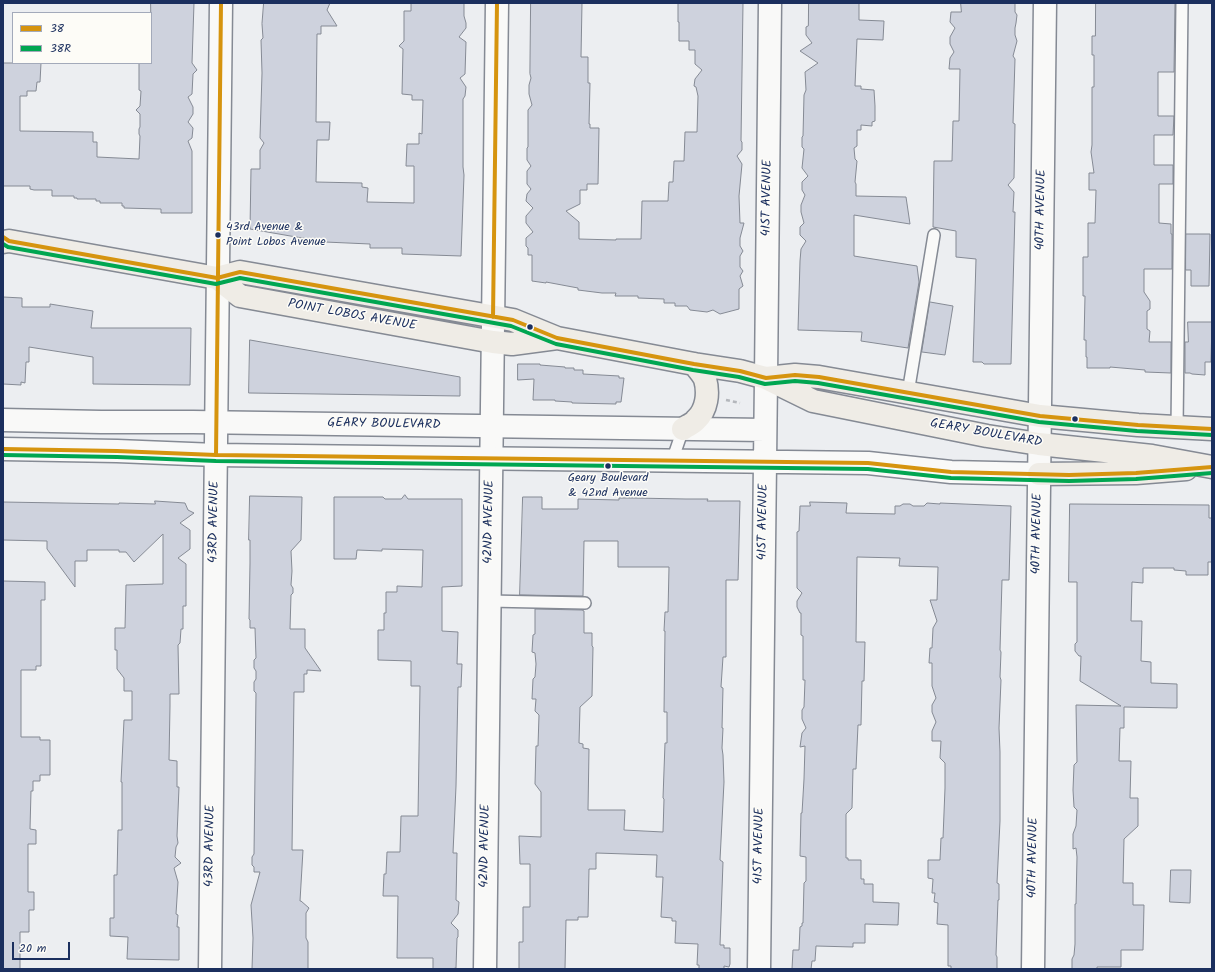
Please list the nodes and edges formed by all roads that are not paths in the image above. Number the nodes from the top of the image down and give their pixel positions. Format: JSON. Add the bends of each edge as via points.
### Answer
{"nodes":[{"id":1,"x":221,"y":3,"type":"edge"},
{"id":2,"x":497,"y":3,"type":"edge"},
{"id":3,"x":770,"y":3,"type":"edge"},
{"id":4,"x":1045,"y":3,"type":"edge"},
{"id":5,"x":1182,"y":3,"type":"edge"},
{"id":6,"x":934,"y":235,"type":"dead end"},
{"id":7,"x":5,"y":240,"type":"edge"},
{"id":8,"x":217,"y":278,"type":"junction"},
{"id":9,"x":493,"y":317,"type":"junction"},
{"id":10,"x":557,"y":338,"type":"junction"},
{"id":11,"x":493,"y":342,"type":"junction"},
{"id":12,"x":694,"y":364,"type":"junction"},
{"id":13,"x":766,"y":378,"type":"junction"},
{"id":14,"x":908,"y":393,"type":"junction"},
{"id":15,"x":1040,"y":416,"type":"junction"},
{"id":16,"x":3,"y":420,"type":"edge"},
{"id":17,"x":216,"y":422,"type":"junction"},
{"id":18,"x":492,"y":426,"type":"junction"},
{"id":19,"x":1178,"y":428,"type":"junction"},
{"id":20,"x":683,"y":429,"type":"junction"},
{"id":21,"x":1212,"y":429,"type":"edge"},
{"id":22,"x":765,"y":430,"type":"junction"},
{"id":23,"x":1039,"y":444,"type":"junction"},
{"id":24,"x":3,"y":449,"type":"edge"},
{"id":25,"x":216,"y":455,"type":"junction"},
{"id":26,"x":491,"y":458,"type":"junction"},
{"id":27,"x":672,"y":461,"type":"junction"},
{"id":28,"x":765,"y":462,"type":"junction"},
{"id":29,"x":1212,"y":467,"type":"edge"},
{"id":30,"x":1039,"y":474,"type":"junction"},
{"id":31,"x":489,"y":601,"type":"junction"},
{"id":32,"x":585,"y":603,"type":"dead end"},
{"id":33,"x":210,"y":969,"type":"edge"},
{"id":34,"x":484,"y":969,"type":"edge"},
{"id":35,"x":758,"y":969,"type":"edge"},
{"id":36,"x":1033,"y":969,"type":"edge"}],
"edges":[{"from":1,"to":8,"type":"street","name":"43RD AVENUE"},
{"from":2,"to":9,"type":"street","name":"42ND AVENUE"},
{"from":3,"to":13,"type":"street","name":"41ST AVENUE"},
{"from":4,"to":15,"type":"street","name":"40TH AVENUE"},
{"from":5,"to":19,"type":"lane"},
{"from":6,"to":14,"type":"lane"},
{"from":7,"to":8,"type":"main road","name":"POINT LOBOS AVENUE"},
{"from":8,"to":9,"type":"main road","name":"POINT LOBOS AVENUE","via":[[240,272]]},
{"from":8,"to":11,"type":"main road","name":"POINT LOBOS AVENUE","via":[[240,296]]},
{"from":8,"to":17,"type":"street","name":"43RD AVENUE"},
{"from":9,"to":10,"type":"main road","name":"GEARY BOULEVARD","via":[[513,320]]},
{"from":9,"to":11,"type":"street","name":"42ND AVENUE"},
{"from":10,"to":11,"type":"main road","name":"GEARY BOULEVARD","via":[[512,344]]},
{"from":10,"to":12,"type":"main road","name":"GEARY BOULEVARD"},
{"from":11,"to":18,"type":"street","name":"42ND AVENUE"},
{"from":12,"to":13,"type":"main road","name":"GEARY BOULEVARD"},
{"from":12,"to":20,"type":"main road","via":[[705,380],[707,399],[702,414]]},
{"from":13,"to":14,"type":"main road","name":"GEARY BOULEVARD","via":[[796,374]]},
{"from":13,"to":22,"type":"street","name":"41ST AVENUE"},
{"from":13,"to":23,"type":"main road","name":"GEARY BOULEVARD","via":[[813,401]]},
{"from":14,"to":15,"type":"main road","name":"GEARY BOULEVARD"},
{"from":15,"to":19,"type":"main road","name":"GEARY BOULEVARD"},
{"from":15,"to":23,"type":"street","name":"40TH AVENUE"},
{"from":16,"to":17,"type":"street","name":"GEARY BOULEVARD"},
{"from":17,"to":18,"type":"street","name":"GEARY BOULEVARD"},
{"from":17,"to":25,"type":"street","name":"43RD AVENUE"},
{"from":18,"to":20,"type":"street","name":"GEARY BOULEVARD"},
{"from":18,"to":26,"type":"street","name":"42ND AVENUE"},
{"from":19,"to":21,"type":"main road","name":"GEARY BOULEVARD"},
{"from":20,"to":22,"type":"street","name":"GEARY BOULEVARD"},
{"from":20,"to":27,"type":"lane"},
{"from":22,"to":28,"type":"street","name":"41ST AVENUE"},
{"from":23,"to":29,"type":"main road","name":"GEARY BOULEVARD","via":[[1132,453]]},
{"from":23,"to":30,"type":"street","name":"40TH AVENUE"},
{"from":24,"to":25,"type":"street"},
{"from":25,"to":26,"type":"street"},
{"from":25,"to":33,"type":"street","name":"43RD AVENUE"},
{"from":26,"to":27,"type":"street"},
{"from":26,"to":31,"type":"street","name":"42ND AVENUE"},
{"from":27,"to":28,"type":"street"},
{"from":28,"to":30,"type":"street","via":[[868,463],[951,472]]},
{"from":28,"to":35,"type":"street","name":"41ST AVENUE"},
{"from":29,"to":30,"type":"main road","via":[[1136,473]]},
{"from":30,"to":36,"type":"street","name":"40TH AVENUE"},
{"from":31,"to":32,"type":"lane"},
{"from":31,"to":34,"type":"street","name":"42ND AVENUE"}]}
